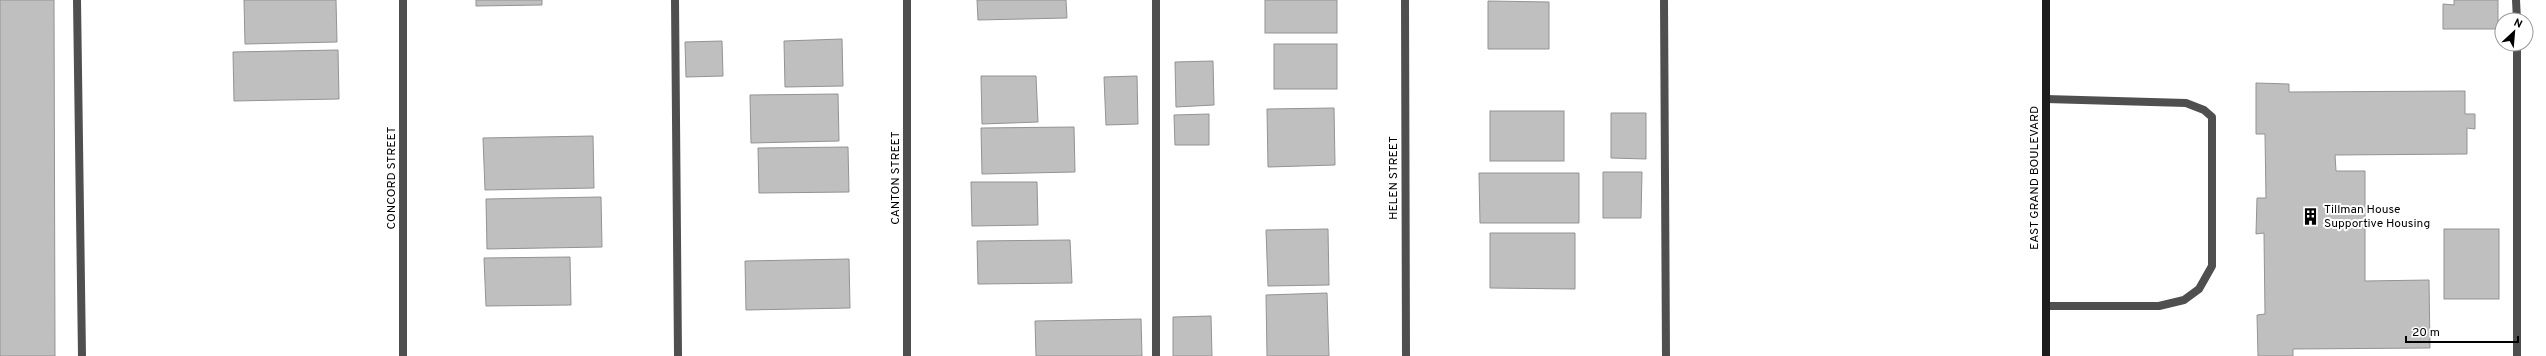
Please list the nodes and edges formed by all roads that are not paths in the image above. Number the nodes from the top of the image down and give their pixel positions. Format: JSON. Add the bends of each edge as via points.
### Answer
{"nodes":[{"id":1,"x":77,"y":0,"type":"edge"},
{"id":2,"x":403,"y":0,"type":"edge"},
{"id":3,"x":675,"y":0,"type":"edge"},
{"id":4,"x":907,"y":0,"type":"edge"},
{"id":5,"x":1156,"y":0,"type":"edge"},
{"id":6,"x":1405,"y":0,"type":"edge"},
{"id":7,"x":1664,"y":0,"type":"edge"},
{"id":8,"x":2046,"y":0,"type":"edge"},
{"id":9,"x":2516,"y":0,"type":"edge"},
{"id":10,"x":2516,"y":12,"type":"edge"},
{"id":11,"x":2517,"y":52,"type":"edge"},
{"id":12,"x":2046,"y":99,"type":"junction"},
{"id":13,"x":2046,"y":306,"type":"junction"},
{"id":14,"x":82,"y":356,"type":"edge"},
{"id":15,"x":403,"y":356,"type":"edge"},
{"id":16,"x":678,"y":356,"type":"edge"},
{"id":17,"x":907,"y":356,"type":"edge"},
{"id":18,"x":1156,"y":356,"type":"edge"},
{"id":19,"x":1406,"y":356,"type":"edge"},
{"id":20,"x":1666,"y":356,"type":"edge"},
{"id":21,"x":2046,"y":356,"type":"edge"},
{"id":22,"x":2517,"y":356,"type":"edge"}],
"edges":[{"from":1,"to":14,"type":"street"},
{"from":2,"to":15,"type":"street","name":"CONCORD STREET"},
{"from":3,"to":16,"type":"street"},
{"from":4,"to":17,"type":"street","name":"CANTON STREET"},
{"from":5,"to":18,"type":"street"},
{"from":6,"to":19,"type":"street","name":"HELEN STREET"},
{"from":7,"to":20,"type":"street"},
{"from":8,"to":12,"type":"main road","name":"EAST GRAND BOULEVARD"},
{"from":9,"to":10,"type":"street"},
{"from":11,"to":22,"type":"street"},
{"from":12,"to":13,"type":"main road","name":"EAST GRAND BOULEVARD"},
{"from":12,"to":13,"type":"street","via":[[2186,103],[2204,110],[2212,117],[2212,266],[2199,289],[2184,300],[2158,306]]},
{"from":13,"to":21,"type":"main road","name":"EAST GRAND BOULEVARD"}]}
